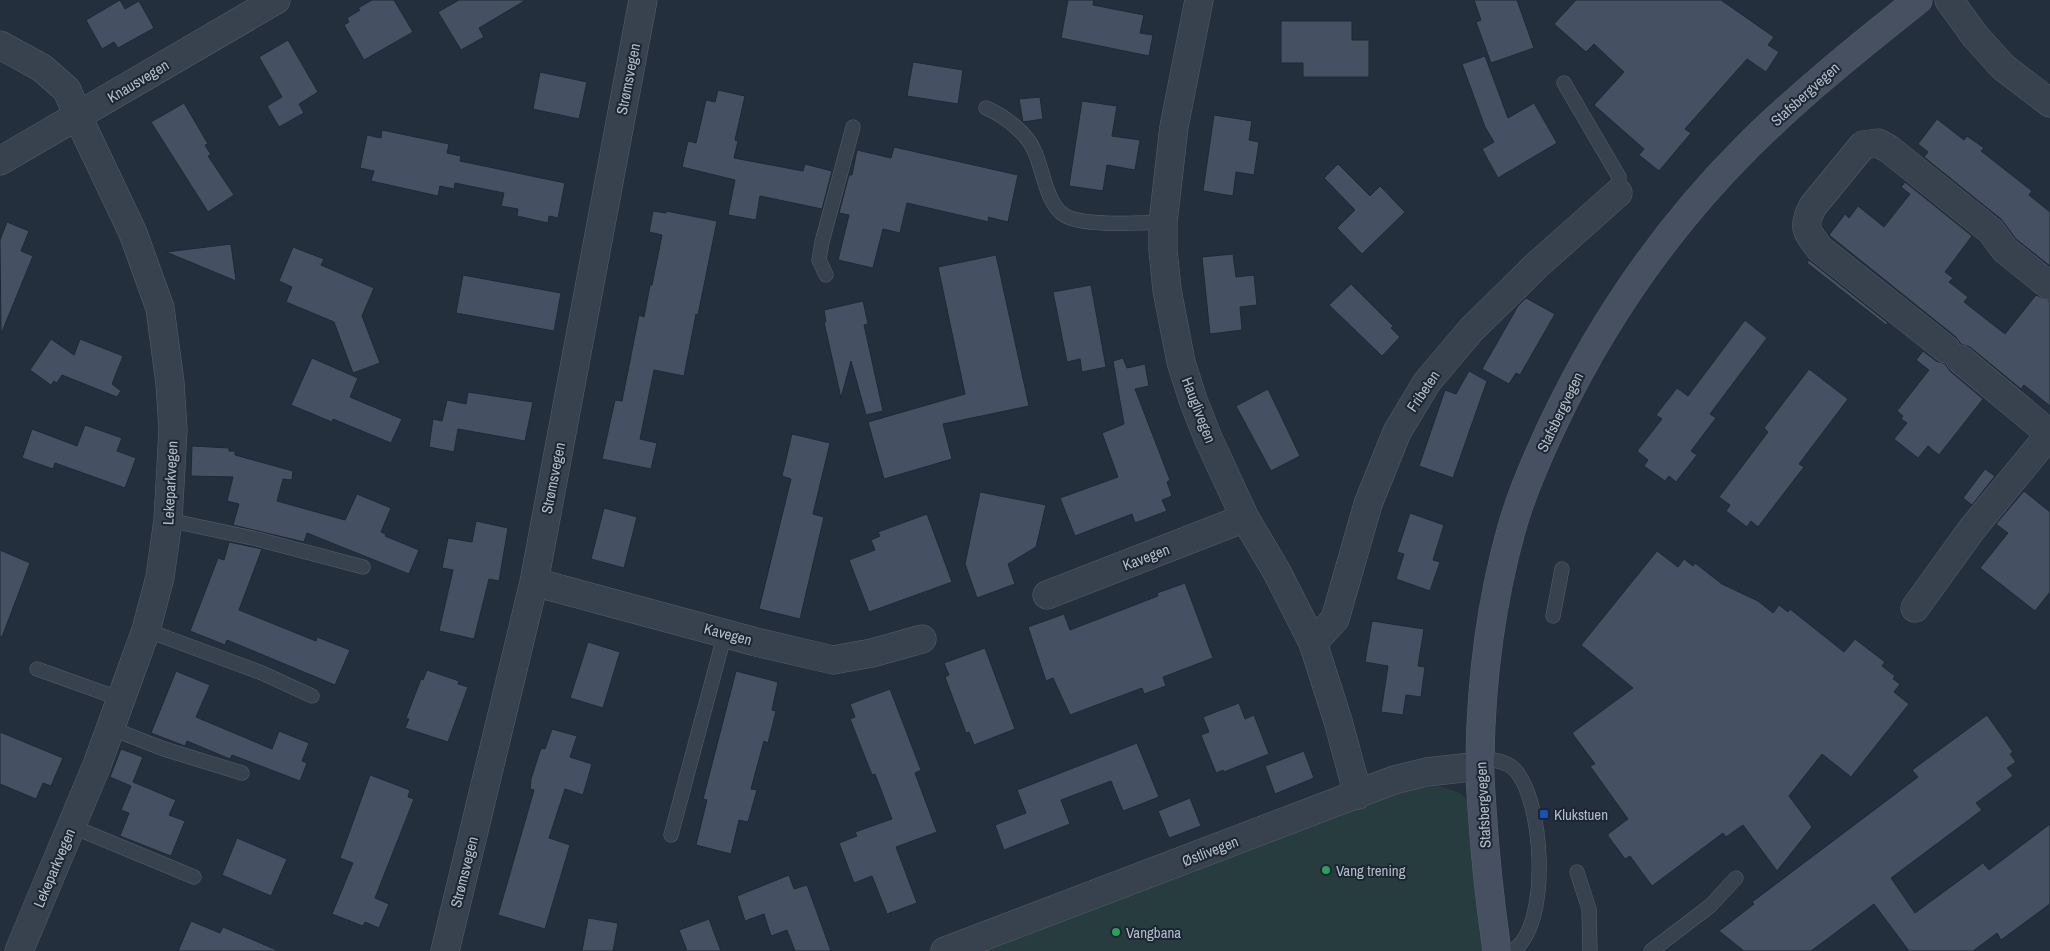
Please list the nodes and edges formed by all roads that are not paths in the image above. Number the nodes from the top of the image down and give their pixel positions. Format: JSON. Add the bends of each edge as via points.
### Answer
{"nodes":[{"id":1,"x":276,"y":0,"type":"edge"},
{"id":2,"x":643,"y":0,"type":"edge"},
{"id":3,"x":1199,"y":0,"type":"edge"},
{"id":4,"x":1918,"y":0,"type":"edge"},
{"id":5,"x":1949,"y":0,"type":"edge"},
{"id":6,"x":0,"y":45,"type":"edge"},
{"id":7,"x":1564,"y":82,"type":"dead end"},
{"id":8,"x":2050,"y":103,"type":"edge"},
{"id":9,"x":986,"y":108,"type":"dead end"},
{"id":10,"x":78,"y":117,"type":"junction"},
{"id":11,"x":852,"y":127,"type":"dead end"},
{"id":12,"x":0,"y":161,"type":"edge"},
{"id":13,"x":1618,"y":193,"type":"joint"},
{"id":14,"x":1163,"y":222,"type":"junction"},
{"id":15,"x":826,"y":275,"type":"dead end"},
{"id":16,"x":2050,"y":286,"type":"edge"},
{"id":17,"x":2050,"y":434,"type":"edge"},
{"id":18,"x":1245,"y":518,"type":"junction"},
{"id":19,"x":168,"y":520,"type":"junction"},
{"id":20,"x":363,"y":567,"type":"dead end"},
{"id":21,"x":1562,"y":569,"type":"dead end"},
{"id":22,"x":534,"y":582,"type":"junction"},
{"id":23,"x":1047,"y":595,"type":"dead end"},
{"id":24,"x":1915,"y":608,"type":"dead end"},
{"id":25,"x":1553,"y":616,"type":"dead end"},
{"id":26,"x":146,"y":630,"type":"junction"},
{"id":27,"x":725,"y":633,"type":"junction"},
{"id":28,"x":922,"y":639,"type":"dead end"},
{"id":29,"x":1313,"y":642,"type":"junction"},
{"id":30,"x":36,"y":669,"type":"dead end"},
{"id":31,"x":312,"y":696,"type":"dead end"},
{"id":32,"x":121,"y":699,"type":"junction"},
{"id":33,"x":110,"y":728,"type":"junction"},
{"id":34,"x":1480,"y":762,"type":"junction"},
{"id":35,"x":242,"y":773,"type":"dead end"},
{"id":36,"x":1358,"y":795,"type":"junction"},
{"id":37,"x":71,"y":826,"type":"junction"},
{"id":38,"x":671,"y":835,"type":"dead end"},
{"id":39,"x":1577,"y":872,"type":"dead end"},
{"id":40,"x":194,"y":877,"type":"dead end"},
{"id":41,"x":1736,"y":878,"type":"dead end"},
{"id":42,"x":17,"y":947,"type":"edge"},
{"id":43,"x":445,"y":951,"type":"edge"},
{"id":44,"x":944,"y":951,"type":"edge"},
{"id":45,"x":1497,"y":951,"type":"edge"},
{"id":46,"x":1512,"y":951,"type":"edge"},
{"id":47,"x":1590,"y":951,"type":"edge"},
{"id":48,"x":1651,"y":951,"type":"edge"}],
"edges":[{"from":1,"to":10,"type":"street","name":"Knausvegen"},
{"from":2,"to":22,"type":"street","name":"Strømsvegen"},
{"from":3,"to":14,"type":"street","name":"Hauglivegen","via":[[1174,127]]},
{"from":4,"to":34,"type":"main road","name":"Stafsbergvegen","via":[[1806,92],[1703,195],[1652,258],[1591,352],[1531,472],[1512,526],[1489,635]]},
{"from":5,"to":8,"type":"street","via":[[2003,67]]},
{"from":6,"to":10,"type":"street","name":"Lekeparkvegen","via":[[42,68],[67,90]]},
{"from":7,"to":13,"type":"lane","via":[[1619,177]]},
{"from":9,"to":14,"type":"lane","via":[[1001,115],[1034,148],[1049,195],[1064,215],[1081,221]]},
{"from":10,"to":12,"type":"street","name":"Knausvegen"},
{"from":10,"to":19,"type":"street","name":"Lekeparkvegen","via":[[133,232],[160,308],[169,373],[172,430]]},
{"from":11,"to":15,"type":"lane","via":[[818,260]]},
{"from":13,"to":29,"type":"street","name":"Fribeten","via":[[1530,271],[1471,330],[1427,382],[1397,432],[1368,504],[1335,619]]},
{"from":14,"to":18,"type":"street","name":"Hauglivegen","via":[[1167,290],[1181,362],[1199,415]]},
{"from":16,"to":17,"type":"street","via":[[2005,250],[1991,231],[1878,143],[1863,145],[1807,217],[1808,233],[1820,249]]},
{"from":17,"to":24,"type":"street","via":[[1972,529]]},
{"from":18,"to":23,"type":"street","name":"Kavegen"},
{"from":18,"to":29,"type":"street","name":"Hauglivegen"},
{"from":19,"to":20,"type":"lane"},
{"from":19,"to":26,"type":"street","name":"Lekeparkvegen","via":[[160,577]]},
{"from":21,"to":25,"type":"lane"},
{"from":22,"to":27,"type":"street","name":"Kavegen"},
{"from":22,"to":43,"type":"street","name":"Strømsvegen"},
{"from":26,"to":31,"type":"lane","via":[[262,673]]},
{"from":26,"to":32,"type":"street","name":"Lekeparkvegen"},
{"from":27,"to":28,"type":"street","name":"Kavegen","via":[[833,660]]},
{"from":27,"to":38,"type":"lane"},
{"from":29,"to":36,"type":"street","name":"Hauglivegen"},
{"from":30,"to":32,"type":"lane"},
{"from":32,"to":33,"type":"street","name":"Lekeparkvegen"},
{"from":33,"to":35,"type":"lane"},
{"from":33,"to":37,"type":"street","name":"Lekeparkvegen"},
{"from":34,"to":36,"type":"street","name":"Østlivegen","via":[[1394,780]]},
{"from":34,"to":45,"type":"main road","name":"Stafsbergvegen","via":[[1486,859]]},
{"from":34,"to":46,"type":"lane","via":[[1497,761],[1512,767],[1526,785],[1534,811],[1538,892],[1531,926]]},
{"from":36,"to":44,"type":"street","name":"Østlivegen"},
{"from":37,"to":40,"type":"lane"},
{"from":37,"to":42,"type":"street","name":"Lekeparkvegen"},
{"from":39,"to":47,"type":"lane","via":[[1589,909]]},
{"from":41,"to":48,"type":"lane","via":[[1710,906]]}]}
